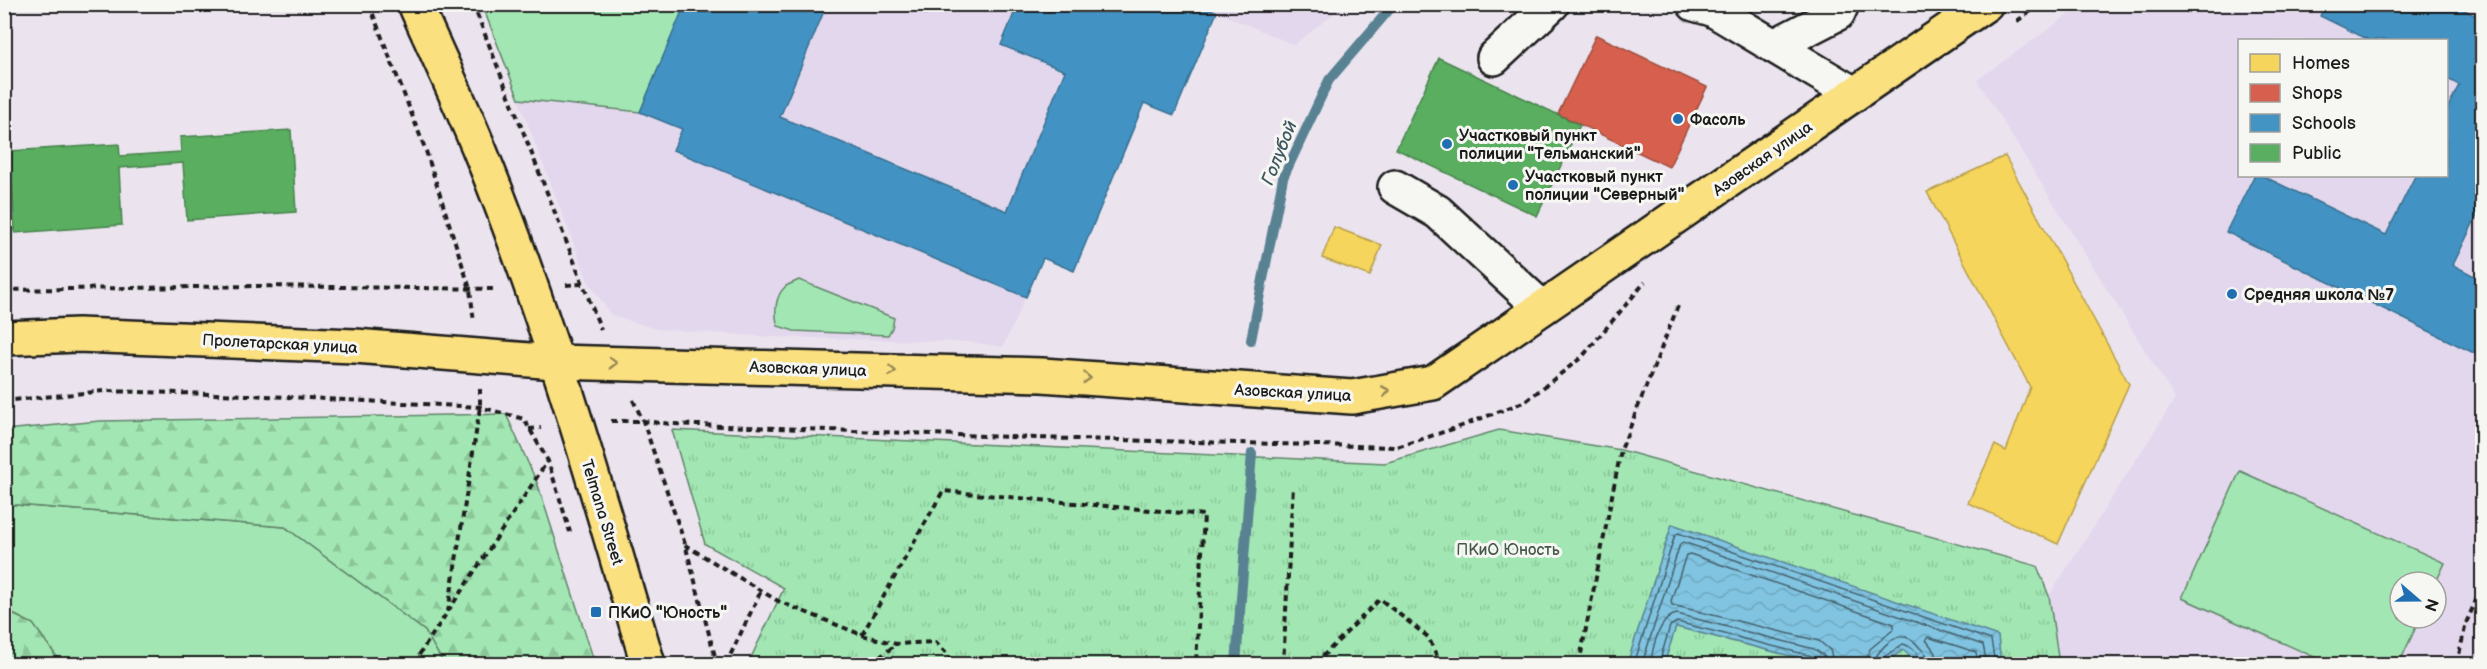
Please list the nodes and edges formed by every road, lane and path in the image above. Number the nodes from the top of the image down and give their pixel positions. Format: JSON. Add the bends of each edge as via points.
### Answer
{"nodes":[{"id":1,"x":369,"y":4,"type":"edge"},
{"id":2,"x":415,"y":4,"type":"edge"},
{"id":3,"x":473,"y":4,"type":"edge"},
{"id":4,"x":1552,"y":4,"type":"edge"},
{"id":5,"x":1694,"y":4,"type":"edge"},
{"id":6,"x":1842,"y":4,"type":"edge"},
{"id":7,"x":1986,"y":4,"type":"edge"},
{"id":8,"x":2041,"y":4,"type":"edge"},
{"id":9,"x":2012,"y":25,"type":"dead end"},
{"id":10,"x":1774,"y":46,"type":"junction"},
{"id":11,"x":1494,"y":58,"type":"dead end"},
{"id":12,"x":1854,"y":94,"type":"junction"},
{"id":13,"x":1395,"y":187,"type":"dead end"},
{"id":14,"x":1647,"y":280,"type":"dead end"},
{"id":15,"x":582,"y":284,"type":"junction"},
{"id":16,"x":530,"y":287,"type":"junction"},
{"id":17,"x":470,"y":289,"type":"junction"},
{"id":18,"x":4,"y":290,"type":"edge"},
{"id":19,"x":1678,"y":306,"type":"dead end"},
{"id":20,"x":1542,"y":308,"type":"junction"},
{"id":21,"x":4,"y":338,"type":"edge"},
{"id":22,"x":481,"y":357,"type":"junction"},
{"id":23,"x":555,"y":362,"type":"junction"},
{"id":24,"x":616,"y":363,"type":"junction"},
{"id":25,"x":4,"y":401,"type":"edge"},
{"id":26,"x":480,"y":407,"type":"junction"},
{"id":27,"x":643,"y":421,"type":"junction"},
{"id":28,"x":576,"y":422,"type":"junction"},
{"id":29,"x":529,"y":429,"type":"junction"},
{"id":30,"x":548,"y":461,"type":"junction"},
{"id":31,"x":1293,"y":486,"type":"dead end"},
{"id":32,"x":572,"y":537,"type":"dead end"},
{"id":33,"x":685,"y":544,"type":"junction"},
{"id":34,"x":2482,"y":587,"type":"edge"},
{"id":35,"x":761,"y":591,"type":"junction"},
{"id":36,"x":448,"y":612,"type":"junction"},
{"id":37,"x":862,"y":635,"type":"junction"},
{"id":38,"x":896,"y":644,"type":"junction"},
{"id":39,"x":413,"y":664,"type":"edge"},
{"id":40,"x":648,"y":664,"type":"edge"},
{"id":41,"x":717,"y":664,"type":"edge"},
{"id":42,"x":726,"y":664,"type":"edge"},
{"id":43,"x":871,"y":664,"type":"edge"},
{"id":44,"x":956,"y":664,"type":"edge"},
{"id":45,"x":1196,"y":664,"type":"edge"},
{"id":46,"x":1283,"y":664,"type":"edge"},
{"id":47,"x":1315,"y":664,"type":"edge"},
{"id":48,"x":1441,"y":664,"type":"edge"},
{"id":49,"x":1579,"y":664,"type":"edge"},
{"id":50,"x":1696,"y":664,"type":"edge"},
{"id":51,"x":1718,"y":664,"type":"edge"},
{"id":52,"x":2457,"y":664,"type":"edge"}],
"edges":[{"from":1,"to":17,"type":"path","via":[[426,151]]},
{"from":2,"to":16,"type":"main road","name":"Telmana Street","via":[[478,147]]},
{"from":3,"to":15,"type":"path"},
{"from":4,"to":11,"type":"lane"},
{"from":5,"to":10,"type":"lane","via":[[1712,9]]},
{"from":6,"to":10,"type":"lane","via":[[1838,13]]},
{"from":7,"to":12,"type":"main road","name":"Азовская улица"},
{"from":8,"to":9,"type":"path"},
{"from":10,"to":12,"type":"lane"},
{"from":12,"to":20,"type":"main road","name":"Азовская улица"},
{"from":13,"to":20,"type":"lane","via":[[1438,212]]},
{"from":14,"to":27,"type":"path","via":[[1582,357],[1527,401],[1396,447],[1036,438]]},
{"from":15,"to":16,"type":"path"},
{"from":15,"to":24,"type":"path"},
{"from":16,"to":17,"type":"path"},
{"from":16,"to":23,"type":"main road","name":"Telmana Street"},
{"from":17,"to":18,"type":"path","via":[[256,286]]},
{"from":17,"to":22,"type":"path"},
{"from":19,"to":49,"type":"path","via":[[1621,450]]},
{"from":24,"to":20,"type":"main road","name":"Азовская улица","one_way":true,"via":[[1042,375],[1352,397],[1433,382]]},
{"from":21,"to":22,"type":"main road","name":"Пролетарская улица","via":[[101,336],[355,346]]},
{"from":22,"to":23,"type":"main road","name":"Пролетарская улица"},
{"from":22,"to":26,"type":"path"},
{"from":23,"to":24,"type":"main road","name":"Азовская улица","one_way":true},
{"from":23,"to":28,"type":"main road","name":"Telmana Street"},
{"from":24,"to":27,"type":"path"},
{"from":25,"to":26,"type":"path","via":[[104,391]]},
{"from":26,"to":29,"type":"path","via":[[524,420]]},
{"from":26,"to":36,"type":"path"},
{"from":27,"to":28,"type":"path"},
{"from":27,"to":33,"type":"path"},
{"from":28,"to":29,"type":"path"},
{"from":28,"to":40,"type":"main road","name":"Telmana Street"},
{"from":29,"to":30,"type":"path"},
{"from":30,"to":32,"type":"path"},
{"from":30,"to":36,"type":"path"},
{"from":31,"to":46,"type":"path"},
{"from":33,"to":35,"type":"path"},
{"from":33,"to":41,"type":"path"},
{"from":34,"to":52,"type":"path","via":[[2466,623]]},
{"from":35,"to":37,"type":"path","via":[[778,602]]},
{"from":35,"to":42,"type":"path"},
{"from":36,"to":39,"type":"path"},
{"from":37,"to":38,"type":"path"},
{"from":37,"to":45,"type":"path","via":[[943,491],[1204,515]]},
{"from":38,"to":43,"type":"path"},
{"from":38,"to":44,"type":"path","via":[[936,642]]},
{"from":47,"to":48,"type":"path","via":[[1380,599],[1428,637]]},
{"from":50,"to":51,"type":"path"}]}
